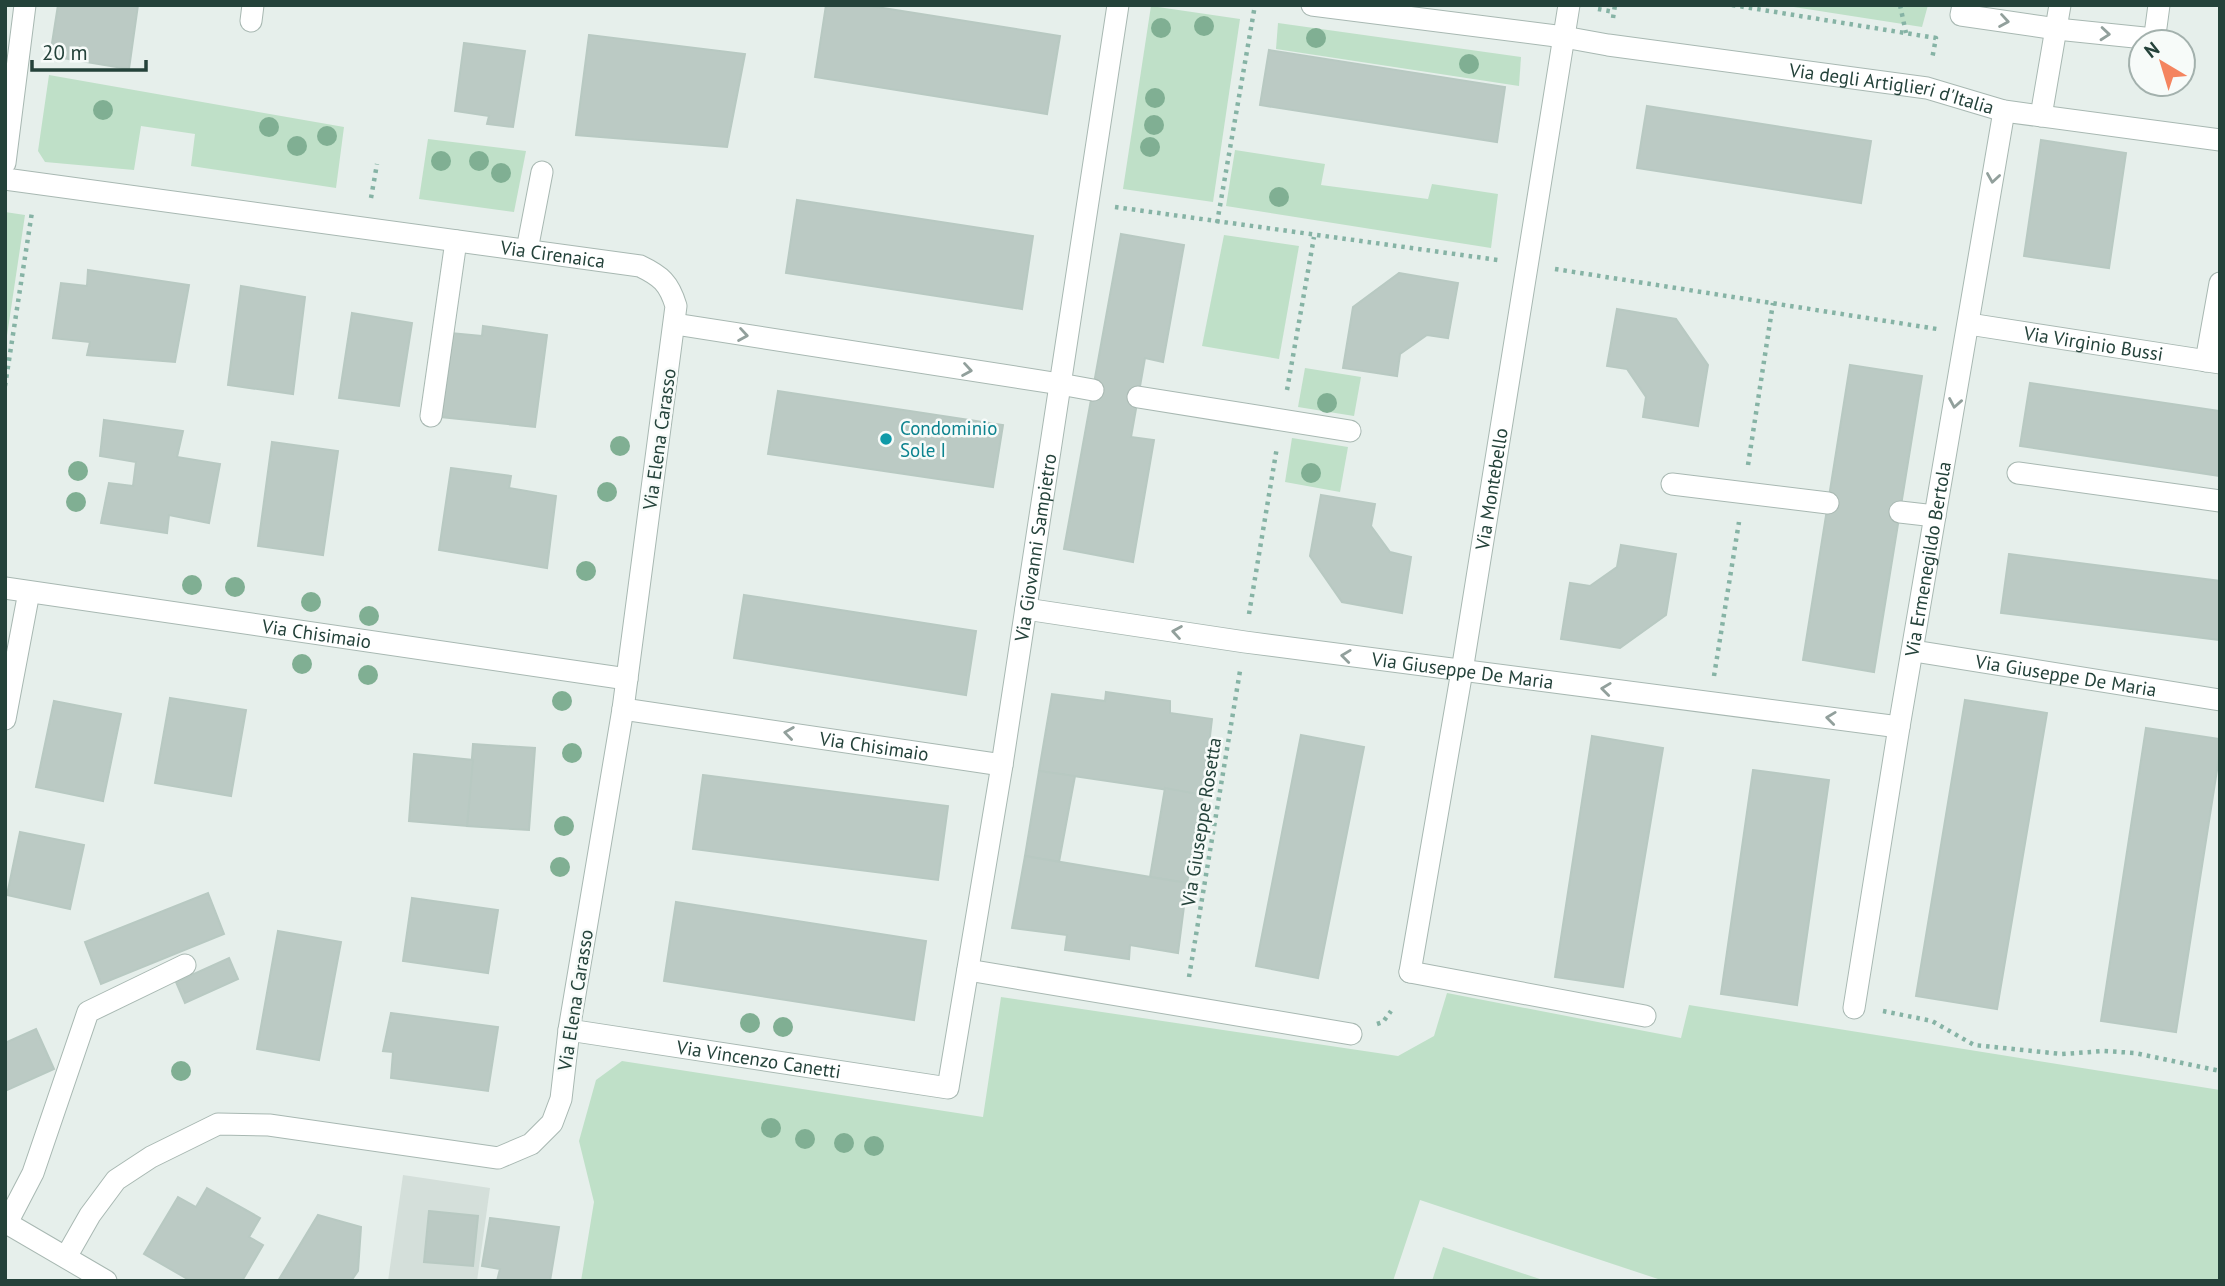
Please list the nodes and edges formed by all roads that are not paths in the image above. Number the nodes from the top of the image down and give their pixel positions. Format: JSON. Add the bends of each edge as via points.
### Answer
{"nodes":[{"id":1,"x":25,"y":5,"type":"edge"},
{"id":2,"x":1118,"y":5,"type":"edge"},
{"id":3,"x":1312,"y":5,"type":"edge"},
{"id":4,"x":1569,"y":5,"type":"edge"},
{"id":5,"x":1963,"y":5,"type":"edge"},
{"id":6,"x":2060,"y":5,"type":"edge"},
{"id":7,"x":2159,"y":5,"type":"edge"},
{"id":8,"x":2156,"y":28,"type":"edge"},
{"id":9,"x":2057,"y":29,"type":"junction"},
{"id":10,"x":1564,"y":37,"type":"junction"},
{"id":11,"x":2127,"y":37,"type":"edge"},
{"id":12,"x":2004,"y":111,"type":"junction"},
{"id":13,"x":2041,"y":116,"type":"junction"},
{"id":14,"x":2220,"y":140,"type":"edge"},
{"id":15,"x":5,"y":163,"type":"edge"},
{"id":16,"x":542,"y":172,"type":"dead end"},
{"id":17,"x":5,"y":179,"type":"edge"},
{"id":18,"x":456,"y":241,"type":"junction"},
{"id":19,"x":527,"y":250,"type":"junction"},
{"id":20,"x":2220,"y":283,"type":"edge"},
{"id":21,"x":675,"y":324,"type":"junction"},
{"id":22,"x":1968,"y":329,"type":"junction"},
{"id":23,"x":2213,"y":362,"type":"edge"},
{"id":24,"x":1060,"y":384,"type":"junction"},
{"id":25,"x":1093,"y":390,"type":"dead end"},
{"id":26,"x":1139,"y":397,"type":"dead end"},
{"id":27,"x":431,"y":416,"type":"dead end"},
{"id":28,"x":1350,"y":431,"type":"dead end"},
{"id":29,"x":2018,"y":473,"type":"dead end"},
{"id":30,"x":1672,"y":484,"type":"dead end"},
{"id":31,"x":2220,"y":501,"type":"edge"},
{"id":32,"x":1828,"y":503,"type":"dead end"},
{"id":33,"x":1900,"y":512,"type":"dead end"},
{"id":34,"x":1935,"y":516,"type":"junction"},
{"id":35,"x":5,"y":588,"type":"edge"},
{"id":36,"x":29,"y":592,"type":"junction"},
{"id":37,"x":1026,"y":609,"type":"junction"},
{"id":38,"x":1914,"y":651,"type":"junction"},
{"id":39,"x":1462,"y":671,"type":"junction"},
{"id":40,"x":627,"y":679,"type":"junction"},
{"id":41,"x":2220,"y":699,"type":"edge"},
{"id":42,"x":623,"y":709,"type":"junction"},
{"id":43,"x":5,"y":719,"type":"edge"},
{"id":44,"x":1899,"y":727,"type":"junction"},
{"id":45,"x":1002,"y":765,"type":"junction"},
{"id":46,"x":185,"y":965,"type":"dead end"},
{"id":47,"x":968,"y":970,"type":"junction"},
{"id":48,"x":1854,"y":1008,"type":"road end"},
{"id":49,"x":1645,"y":1016,"type":"dead end"},
{"id":50,"x":569,"y":1030,"type":"junction"},
{"id":51,"x":1351,"y":1034,"type":"dead end"},
{"id":52,"x":948,"y":1088,"type":"joint"},
{"id":53,"x":6,"y":1222,"type":"edge"},
{"id":54,"x":66,"y":1257,"type":"junction"},
{"id":55,"x":106,"y":1281,"type":"edge"}],
"edges":[{"from":1,"to":15,"type":"street"},
{"from":2,"to":24,"type":"street","name":"Via Giovanni Sampietro"},
{"from":3,"to":10,"type":"street","name":"Via degli Artiglieri d'Italia"},
{"from":4,"to":10,"type":"street","name":"Via Montebello"},
{"from":5,"to":9,"type":"street","one_way":true,"via":[[1961,15]]},
{"from":6,"to":9,"type":"street"},
{"from":7,"to":8,"type":"street"},
{"from":9,"to":11,"type":"street","one_way":true},
{"from":9,"to":13,"type":"street"},
{"from":10,"to":12,"type":"street","name":"Via degli Artiglieri d'Italia","via":[[1927,88]]},
{"from":10,"to":39,"type":"street","name":"Via Montebello"},
{"from":12,"to":13,"type":"street","name":"Via degli Artiglieri d'Italia"},
{"from":12,"to":22,"type":"street","name":"Via Ermenegildo Bertola","one_way":true},
{"from":13,"to":14,"type":"street","name":"Via degli Artiglieri d'Italia"},
{"from":16,"to":19,"type":"street"},
{"from":17,"to":18,"type":"street","name":"Via Cirenaica"},
{"from":18,"to":19,"type":"street","name":"Via Cirenaica"},
{"from":18,"to":27,"type":"street"},
{"from":19,"to":21,"type":"street","name":"Via Cirenaica","via":[[640,266],[658,274],[671,290]]},
{"from":20,"to":23,"type":"street"},
{"from":21,"to":24,"type":"street","one_way":true},
{"from":21,"to":40,"type":"street","name":"Via Elena Carasso"},
{"from":22,"to":23,"type":"street","name":"Via Virginio Bussi"},
{"from":22,"to":34,"type":"street","name":"Via Ermenegildo Bertola","one_way":true},
{"from":24,"to":25,"type":"street"},
{"from":24,"to":37,"type":"street","name":"Via Giovanni Sampietro"},
{"from":26,"to":28,"type":"street"},
{"from":29,"to":31,"type":"street"},
{"from":30,"to":32,"type":"street"},
{"from":33,"to":34,"type":"street"},
{"from":34,"to":38,"type":"street","name":"Via Ermenegildo Bertola"},
{"from":35,"to":36,"type":"street","name":"Via Chisimaio"},
{"from":36,"to":40,"type":"street","name":"Via Chisimaio"},
{"from":36,"to":43,"type":"street"},
{"from":39,"to":37,"type":"street","name":"Via Giuseppe De Maria","one_way":true},
{"from":37,"to":45,"type":"street","name":"Via Giovanni Sampietro"},
{"from":38,"to":41,"type":"street","name":"Via Giuseppe De Maria"},
{"from":38,"to":44,"type":"street","name":"Via Ermenegildo Bertola"},
{"from":44,"to":39,"type":"street","name":"Via Giuseppe De Maria","one_way":true},
{"from":39,"to":49,"type":"street","name":"Via Montebello","via":[[1410,972]]},
{"from":40,"to":42,"type":"street","name":"Via Elena Carasso"},
{"from":45,"to":42,"type":"street","name":"Via Chisimaio","one_way":true},
{"from":42,"to":50,"type":"street","name":"Via Elena Carasso"},
{"from":44,"to":48,"type":"street","name":"Via Ermenegildo Bertola"},
{"from":45,"to":47,"type":"street","name":"Via Giovanni Sampietro"},
{"from":46,"to":53,"type":"street","via":[[88,1013],[33,1173]]},
{"from":47,"to":51,"type":"street"},
{"from":47,"to":52,"type":"street","name":"Via Giovanni Sampietro"},
{"from":50,"to":52,"type":"street","name":"Via Vincenzo Canetti"},
{"from":50,"to":54,"type":"street","name":"Via Elena Carasso","via":[[561,1099],[552,1123],[531,1144],[498,1157],[269,1125],[218,1124],[150,1157],[116,1180]]},
{"from":53,"to":54,"type":"street"},
{"from":54,"to":55,"type":"street"}]}
